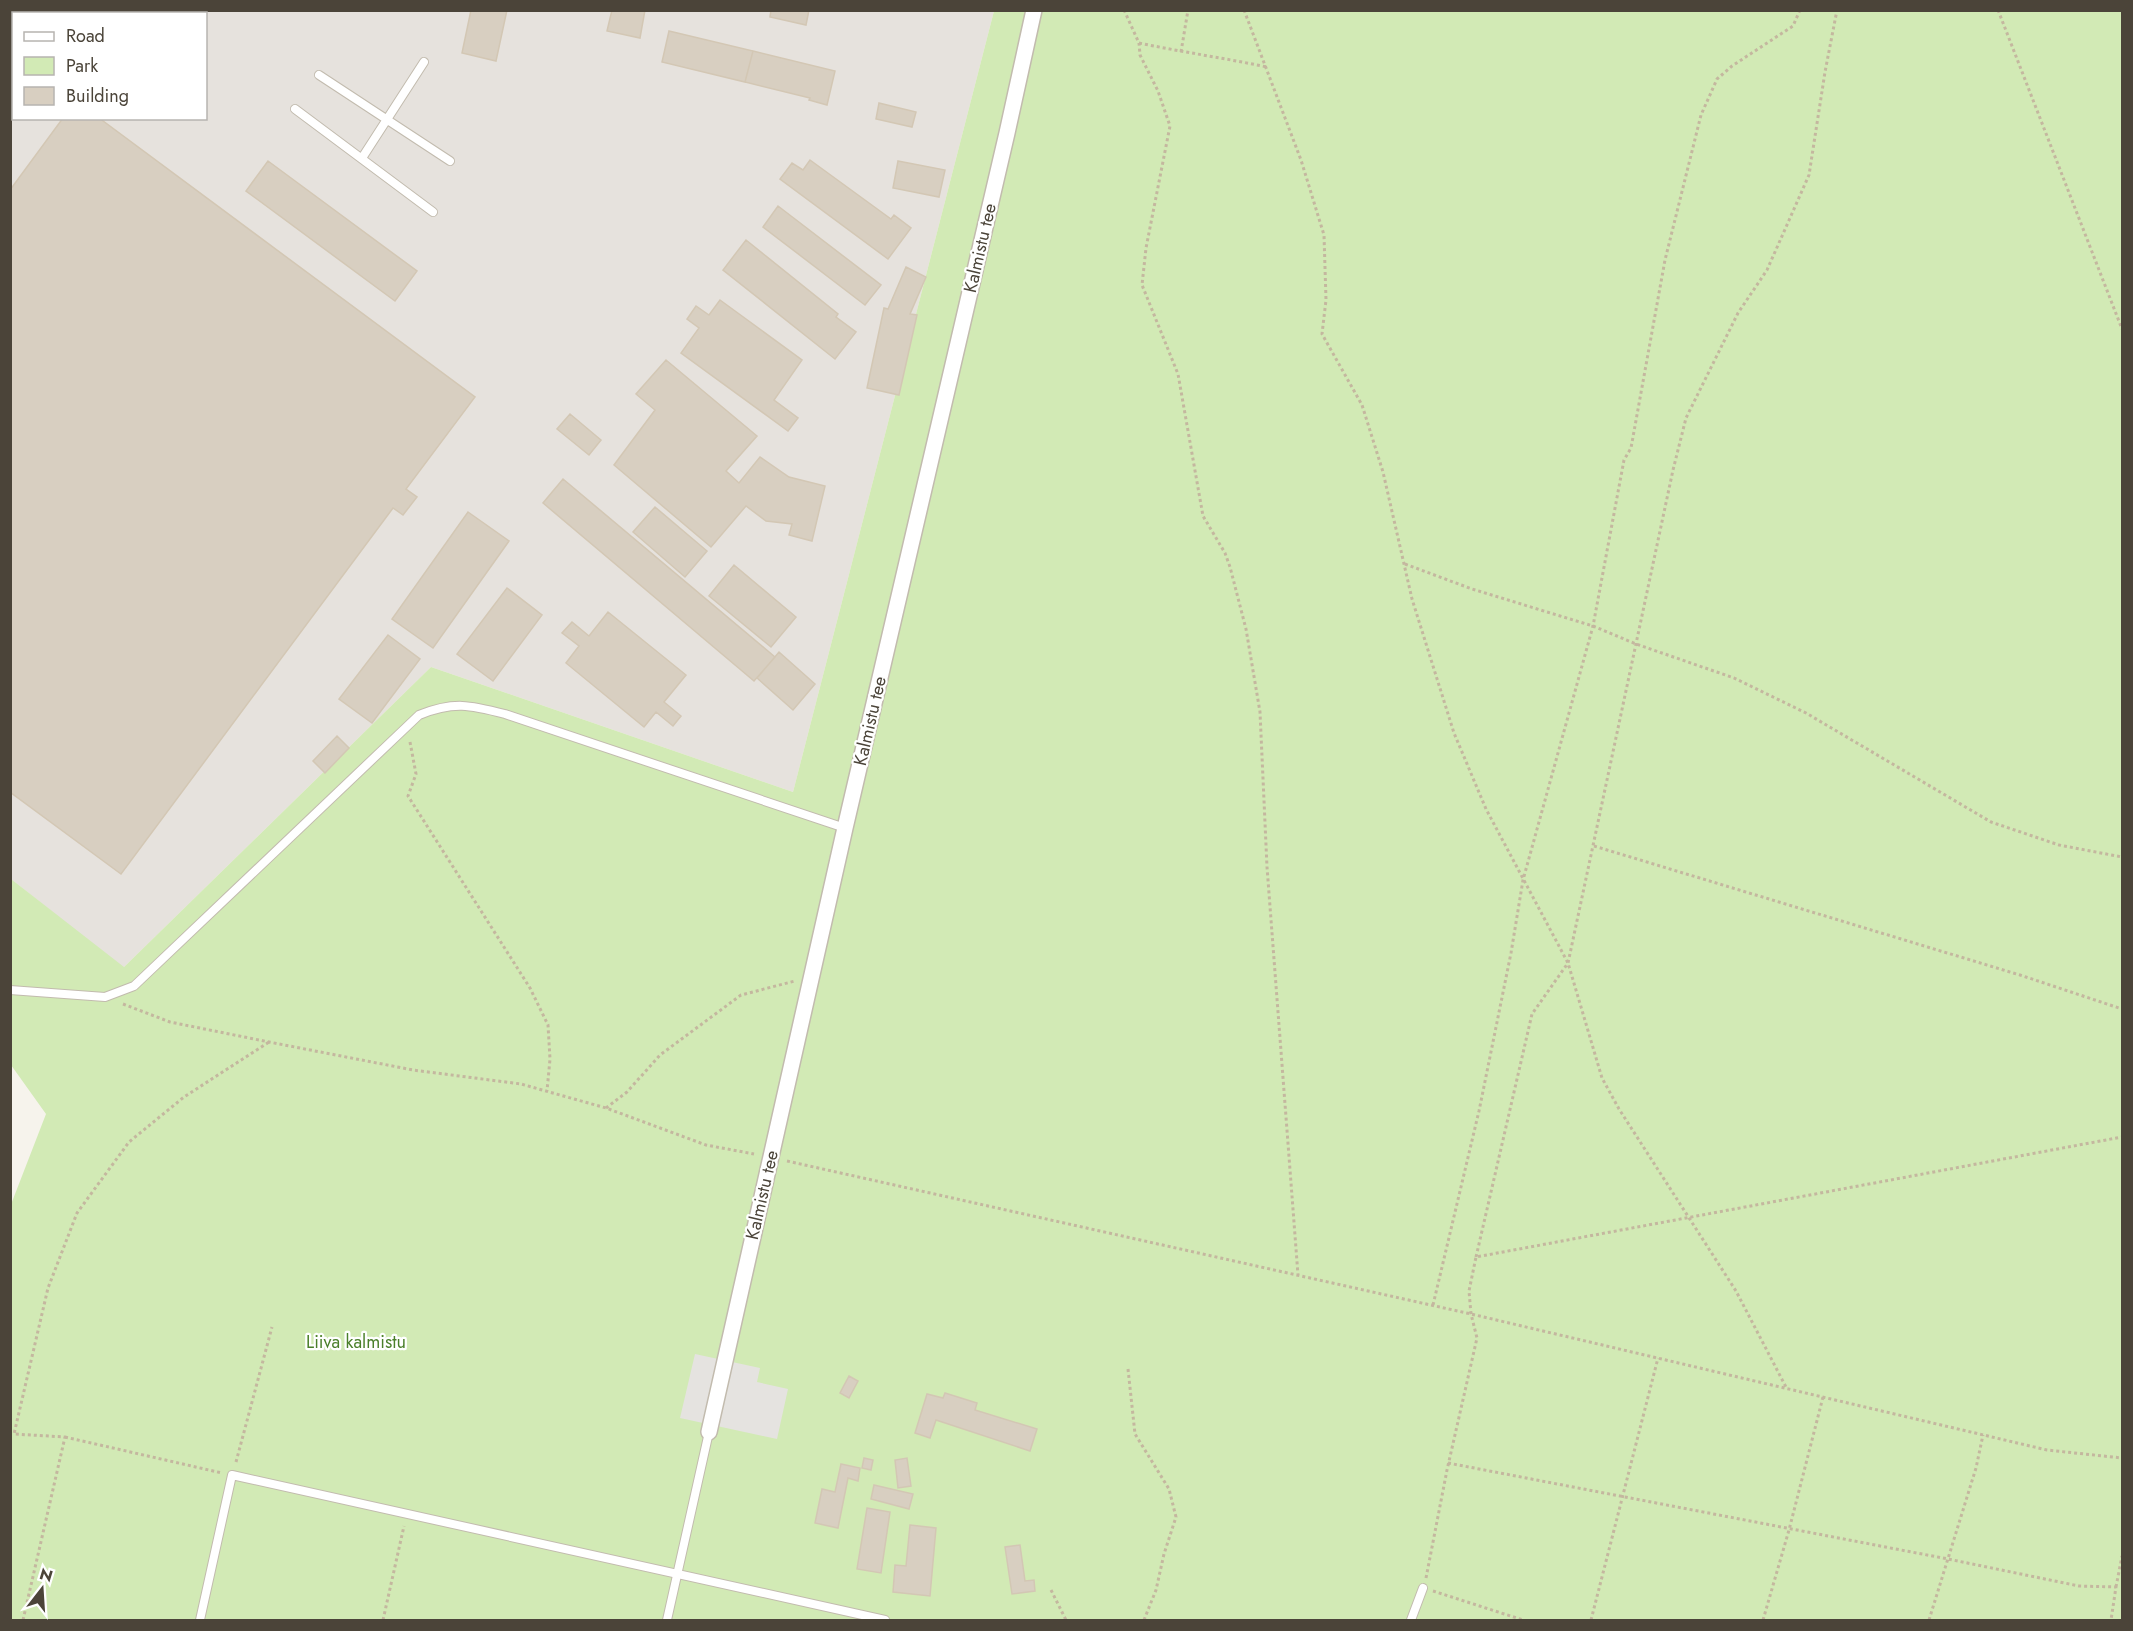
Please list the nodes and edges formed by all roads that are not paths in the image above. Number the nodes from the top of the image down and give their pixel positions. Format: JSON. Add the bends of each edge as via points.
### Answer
{"nodes":[{"id":1,"x":1034,"y":10,"type":"edge"},
{"id":2,"x":424,"y":62,"type":"dead end"},
{"id":3,"x":319,"y":75,"type":"dead end"},
{"id":4,"x":295,"y":109,"type":"dead end"},
{"id":5,"x":386,"y":120,"type":"junction"},
{"id":6,"x":362,"y":158,"type":"junction"},
{"id":7,"x":450,"y":161,"type":"dead end"},
{"id":8,"x":433,"y":212,"type":"dead end"},
{"id":9,"x":845,"y":828,"type":"junction"},
{"id":10,"x":10,"y":990,"type":"edge"},
{"id":11,"x":709,"y":1432,"type":"joint"},
{"id":12,"x":677,"y":1575,"type":"junction"},
{"id":13,"x":1422,"y":1588,"type":"road end"},
{"id":14,"x":200,"y":1620,"type":"edge"},
{"id":15,"x":667,"y":1620,"type":"edge"},
{"id":16,"x":885,"y":1620,"type":"edge"},
{"id":17,"x":1411,"y":1620,"type":"edge"}],
"edges":[{"from":1,"to":9,"type":"street","name":"Kalmistu tee"},
{"from":2,"to":5,"type":"lane"},
{"from":3,"to":5,"type":"lane"},
{"from":4,"to":6,"type":"lane"},
{"from":5,"to":6,"type":"lane"},
{"from":5,"to":7,"type":"lane"},
{"from":6,"to":8,"type":"lane"},
{"from":9,"to":10,"type":"lane","via":[[505,714],[473,706],[440,706],[418,716],[134,986],[105,998]]},
{"from":9,"to":11,"type":"street","name":"Kalmistu tee"},
{"from":11,"to":12,"type":"lane"},
{"from":12,"to":14,"type":"lane","via":[[232,1475]]},
{"from":12,"to":15,"type":"lane"},
{"from":12,"to":16,"type":"lane"},
{"from":13,"to":17,"type":"lane"}]}
